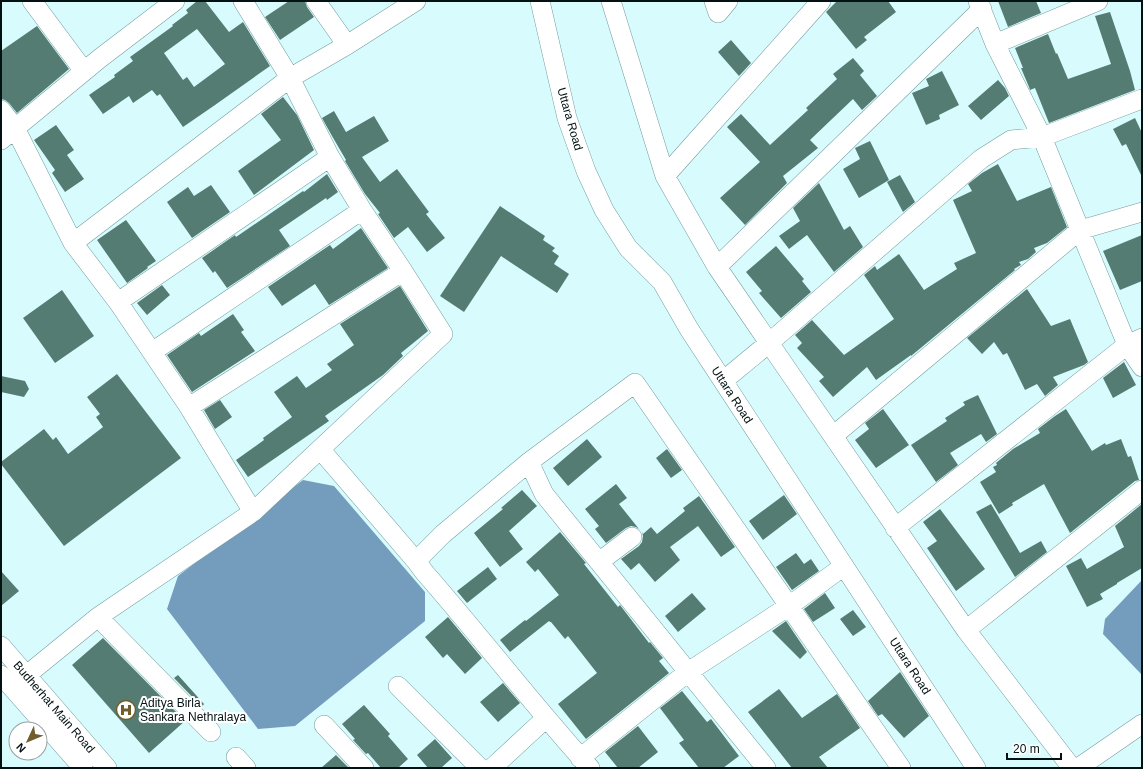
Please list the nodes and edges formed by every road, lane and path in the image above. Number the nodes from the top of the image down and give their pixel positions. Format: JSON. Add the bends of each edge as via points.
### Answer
{"nodes":[{"id":1,"x":32,"y":1,"type":"edge"},
{"id":2,"x":175,"y":1,"type":"edge"},
{"id":3,"x":243,"y":1,"type":"edge"},
{"id":4,"x":316,"y":1,"type":"edge"},
{"id":5,"x":416,"y":1,"type":"edge"},
{"id":6,"x":540,"y":1,"type":"edge"},
{"id":7,"x":611,"y":1,"type":"edge"},
{"id":8,"x":714,"y":1,"type":"edge"},
{"id":9,"x":728,"y":1,"type":"edge"},
{"id":10,"x":821,"y":1,"type":"edge"},
{"id":11,"x":1098,"y":1,"type":"edge"},
{"id":12,"x":980,"y":5,"type":"edge"},
{"id":13,"x":995,"y":44,"type":"junction"},
{"id":14,"x":347,"y":45,"type":"junction"},
{"id":15,"x":84,"y":71,"type":"junction"},
{"id":16,"x":290,"y":78,"type":"junction"},
{"id":17,"x":1142,"y":99,"type":"edge"},
{"id":18,"x":1,"y":110,"type":"edge"},
{"id":19,"x":8,"y":134,"type":"edge"},
{"id":20,"x":1042,"y":137,"type":"junction"},
{"id":21,"x":330,"y":157,"type":"junction"},
{"id":22,"x":665,"y":176,"type":"junction"},
{"id":23,"x":362,"y":210,"type":"junction"},
{"id":24,"x":1142,"y":212,"type":"edge"},
{"id":25,"x":1080,"y":230,"type":"junction"},
{"id":26,"x":73,"y":243,"type":"junction"},
{"id":27,"x":717,"y":267,"type":"junction"},
{"id":28,"x":403,"y":271,"type":"junction"},
{"id":29,"x":118,"y":302,"type":"junction"},
{"id":30,"x":1134,"y":341,"type":"edge"},
{"id":31,"x":769,"y":343,"type":"junction"},
{"id":32,"x":152,"y":352,"type":"junction"},
{"id":33,"x":1142,"y":367,"type":"edge"},
{"id":34,"x":723,"y":381,"type":"junction"},
{"id":35,"x":189,"y":407,"type":"junction"},
{"id":36,"x":833,"y":436,"type":"junction"},
{"id":37,"x":320,"y":449,"type":"junction"},
{"id":38,"x":529,"y":462,"type":"junction"},
{"id":39,"x":1142,"y":490,"type":"edge"},
{"id":40,"x":253,"y":512,"type":"junction"},
{"id":41,"x":895,"y":528,"type":"junction"},
{"id":42,"x":632,"y":537,"type":"dead end"},
{"id":43,"x":416,"y":561,"type":"junction"},
{"id":44,"x":599,"y":562,"type":"junction"},
{"id":45,"x":844,"y":566,"type":"junction"},
{"id":46,"x":790,"y":606,"type":"junction"},
{"id":47,"x":98,"y":617,"type":"junction"},
{"id":48,"x":966,"y":630,"type":"junction"},
{"id":49,"x":1,"y":646,"type":"edge"},
{"id":50,"x":688,"y":672,"type":"junction"},
{"id":51,"x":26,"y":675,"type":"junction"},
{"id":52,"x":6,"y":681,"type":"edge"},
{"id":53,"x":398,"y":686,"type":"dead end"},
{"id":54,"x":546,"y":718,"type":"junction"},
{"id":55,"x":1142,"y":724,"type":"edge"},
{"id":56,"x":324,"y":725,"type":"dead end"},
{"id":57,"x":212,"y":732,"type":"dead end"},
{"id":58,"x":585,"y":763,"type":"edge"},
{"id":59,"x":83,"y":768,"type":"edge"},
{"id":60,"x":107,"y":768,"type":"edge"},
{"id":61,"x":364,"y":768,"type":"edge"},
{"id":62,"x":480,"y":768,"type":"edge"},
{"id":63,"x":492,"y":768,"type":"edge"},
{"id":64,"x":766,"y":768,"type":"edge"},
{"id":65,"x":901,"y":768,"type":"edge"},
{"id":66,"x":976,"y":768,"type":"edge"},
{"id":67,"x":1072,"y":768,"type":"edge"},
{"id":68,"x":1078,"y":768,"type":"edge"}],
"edges":[{"from":1,"to":15,"type":"street"},
{"from":2,"to":15,"type":"street"},
{"from":3,"to":16,"type":"street"},
{"from":4,"to":14,"type":"street"},
{"from":5,"to":14,"type":"street"},
{"from":6,"to":34,"type":"street","name":"Uttara Road","via":[[567,118],[586,171],[601,203],[628,248],[662,282]]},
{"from":7,"to":22,"type":"street"},
{"from":8,"to":9,"type":"street","via":[[718,13]]},
{"from":10,"to":22,"type":"street"},
{"from":11,"to":13,"type":"street"},
{"from":12,"to":13,"type":"street"},
{"from":12,"to":27,"type":"street"},
{"from":13,"to":20,"type":"street"},
{"from":14,"to":16,"type":"street"},
{"from":15,"to":19,"type":"street"},
{"from":16,"to":21,"type":"street"},
{"from":16,"to":26,"type":"street"},
{"from":17,"to":20,"type":"street"},
{"from":18,"to":19,"type":"street"},
{"from":19,"to":26,"type":"street"},
{"from":20,"to":25,"type":"street"},
{"from":20,"to":31,"type":"street","via":[[1011,140],[981,159]]},
{"from":21,"to":23,"type":"street"},
{"from":21,"to":29,"type":"street"},
{"from":22,"to":27,"type":"street"},
{"from":23,"to":28,"type":"street"},
{"from":23,"to":32,"type":"street"},
{"from":24,"to":25,"type":"street"},
{"from":25,"to":30,"type":"street"},
{"from":25,"to":36,"type":"street"},
{"from":26,"to":29,"type":"street"},
{"from":27,"to":31,"type":"street"},
{"from":28,"to":35,"type":"street"},
{"from":28,"to":37,"type":"street","via":[[443,334]]},
{"from":29,"to":32,"type":"street"},
{"from":30,"to":33,"type":"street"},
{"from":30,"to":41,"type":"street"},
{"from":31,"to":34,"type":"street"},
{"from":31,"to":36,"type":"street"},
{"from":32,"to":35,"type":"street"},
{"from":34,"to":45,"type":"street","name":"Uttara Road"},
{"from":35,"to":40,"type":"street"},
{"from":36,"to":41,"type":"street"},
{"from":37,"to":40,"type":"street"},
{"from":37,"to":43,"type":"street"},
{"from":38,"to":43,"type":"street","via":[[443,534]]},
{"from":38,"to":44,"type":"street","via":[[544,494]]},
{"from":38,"to":46,"type":"street","via":[[635,383]]},
{"from":39,"to":48,"type":"street"},
{"from":40,"to":47,"type":"street"},
{"from":41,"to":48,"type":"street"},
{"from":42,"to":44,"type":"street"},
{"from":43,"to":54,"type":"street"},
{"from":44,"to":50,"type":"street"},
{"from":45,"to":46,"type":"street"},
{"from":45,"to":66,"type":"street","name":"Uttara Road"},
{"from":46,"to":50,"type":"street"},
{"from":46,"to":65,"type":"street"},
{"from":47,"to":51,"type":"street"},
{"from":47,"to":57,"type":"street"},
{"from":48,"to":67,"type":"street"},
{"from":49,"to":51,"type":"street","name":"Budherhat Main Road"},
{"from":50,"to":58,"type":"street"},
{"from":50,"to":64,"type":"street"},
{"from":51,"to":52,"type":"street"},
{"from":51,"to":60,"type":"street","name":"Budherhat Main Road"},
{"from":52,"to":59,"type":"street","name":"Budherhat Main Road"},
{"from":53,"to":62,"type":"street"},
{"from":54,"to":58,"type":"street"},
{"from":54,"to":63,"type":"street"},
{"from":55,"to":68,"type":"street"},
{"from":56,"to":61,"type":"street"}]}
